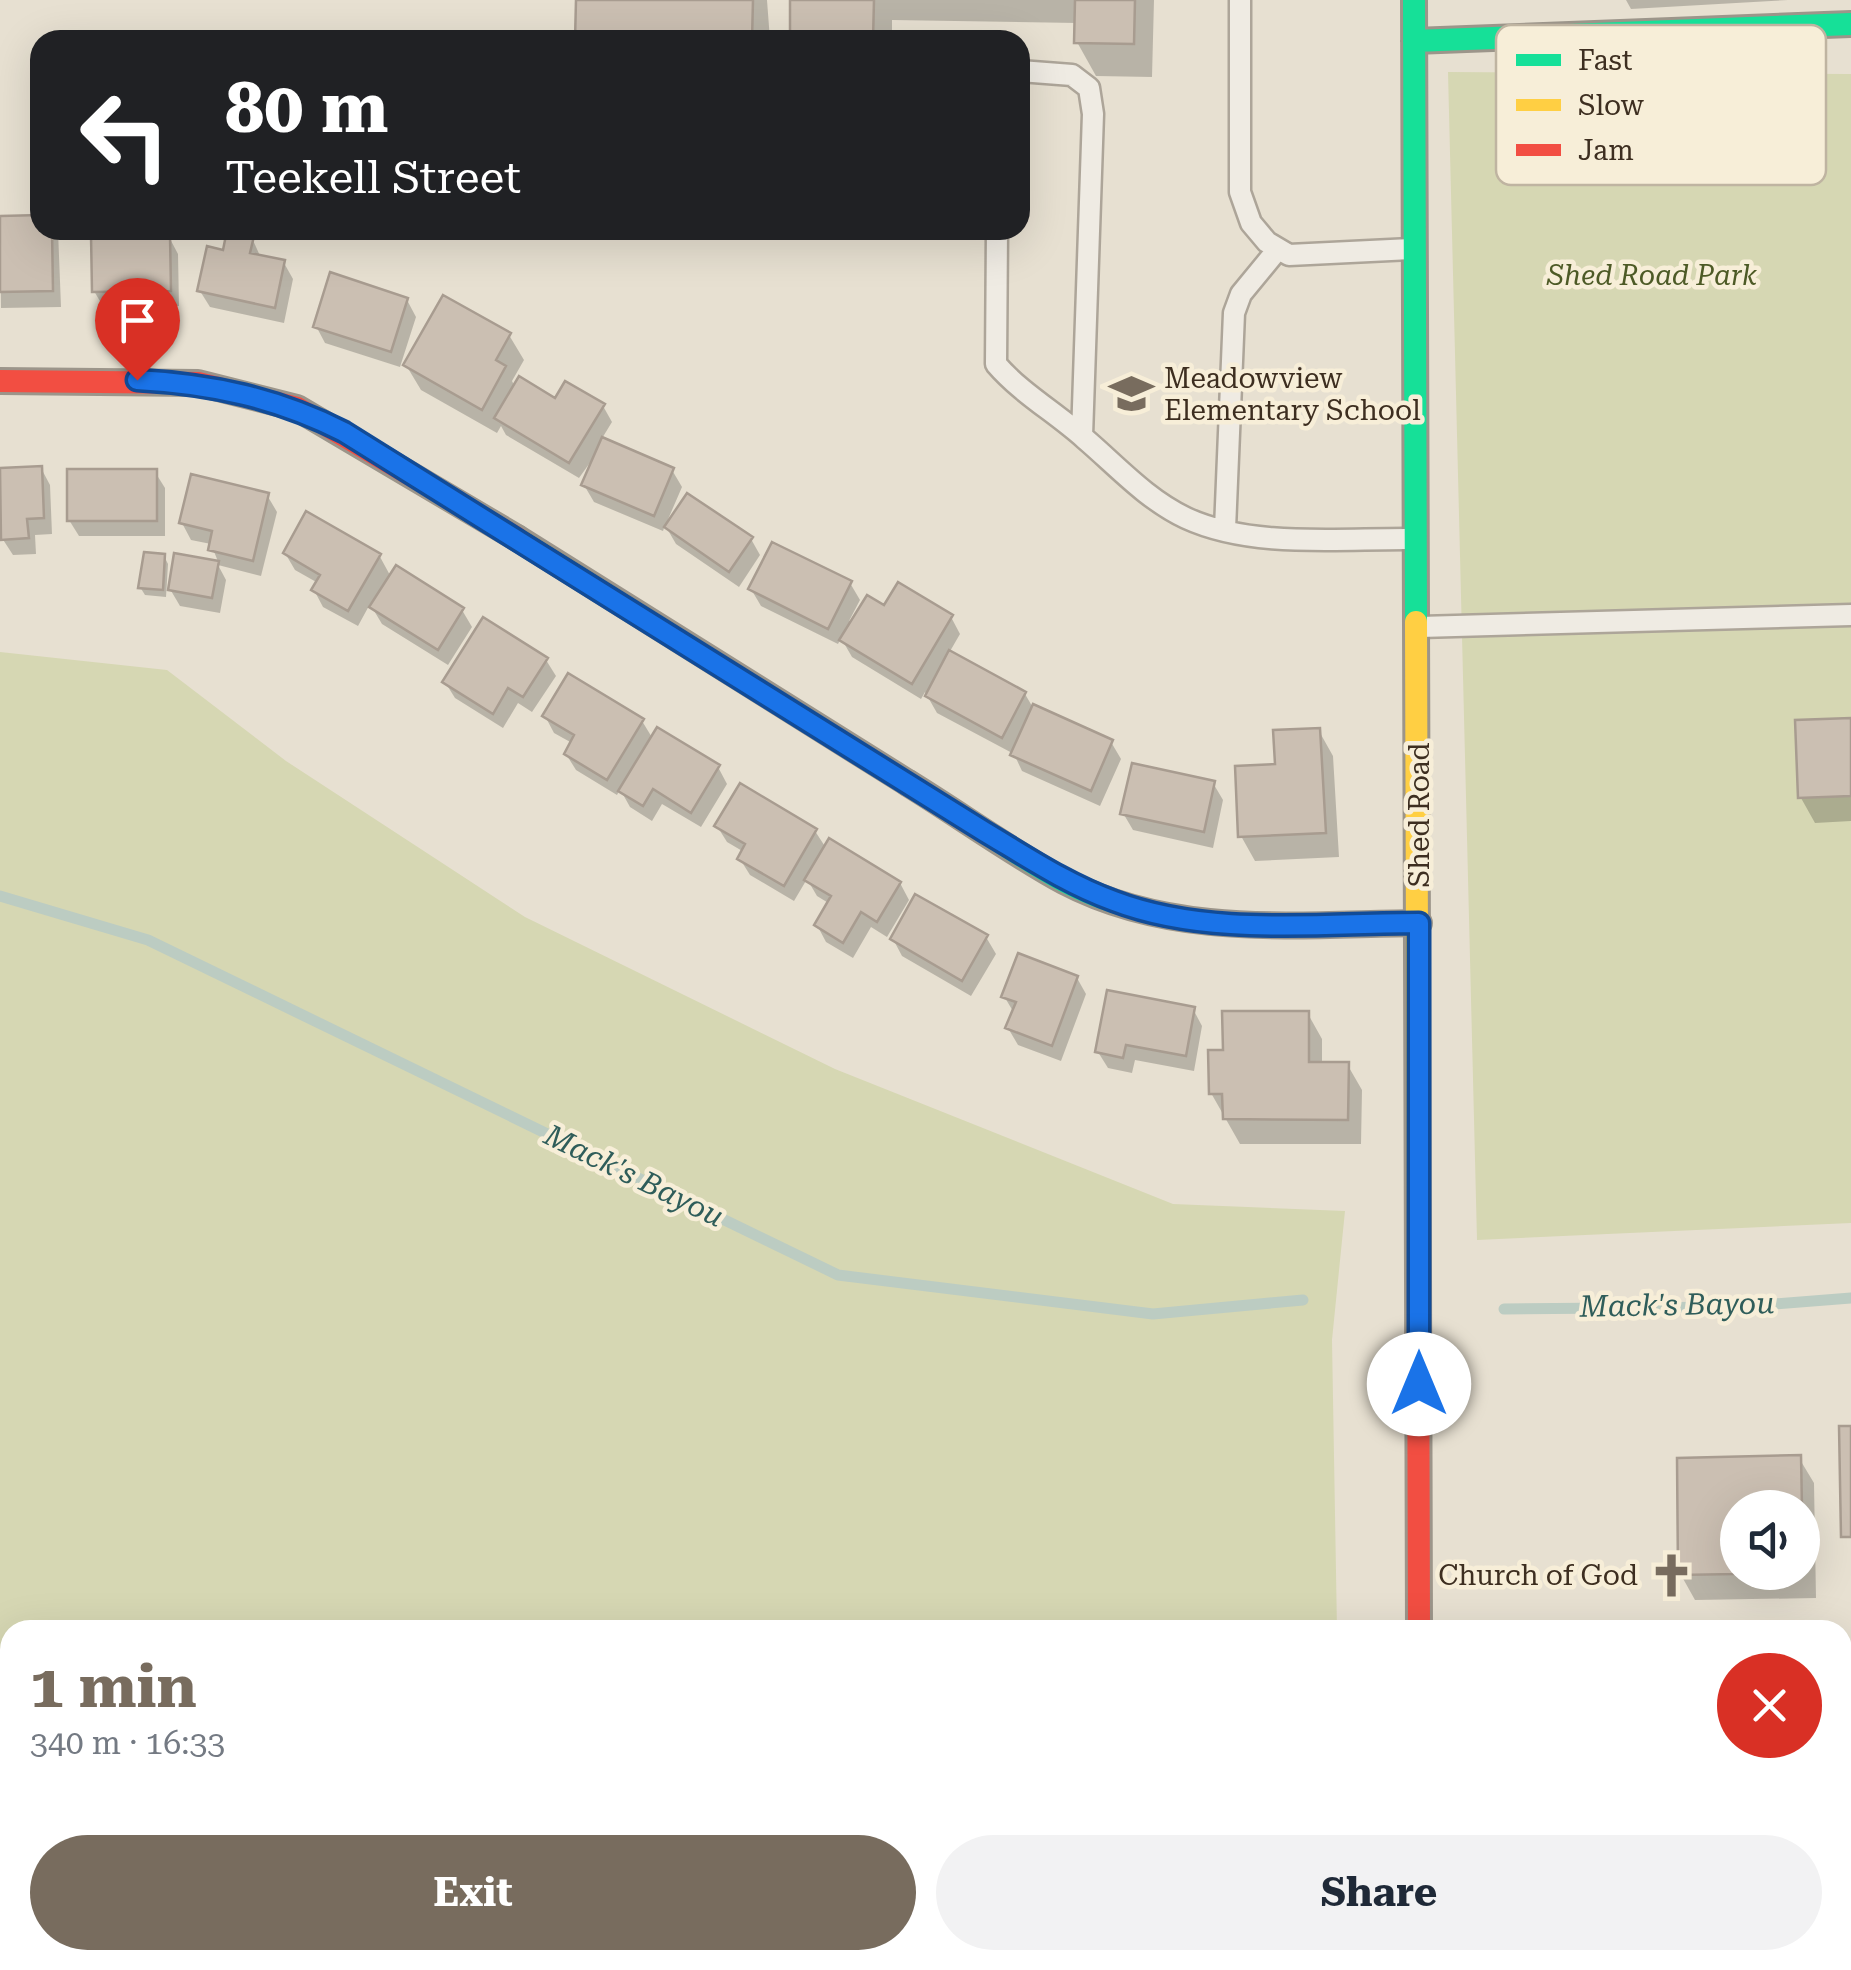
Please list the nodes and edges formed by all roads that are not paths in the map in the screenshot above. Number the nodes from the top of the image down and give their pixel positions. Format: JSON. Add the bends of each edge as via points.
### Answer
{"nodes":[{"id":1,"x":1240,"y":0,"type":"edge"},
{"id":2,"x":1414,"y":0,"type":"edge"},
{"id":3,"x":1851,"y":24,"type":"edge"},
{"id":4,"x":1825,"y":25,"type":"edge"},
{"id":5,"x":1496,"y":38,"type":"edge"},
{"id":6,"x":1414,"y":41,"type":"junction"},
{"id":7,"x":1030,"y":72,"type":"edge"},
{"id":8,"x":996,"y":240,"type":"edge"},
{"id":9,"x":1278,"y":249,"type":"junction"},
{"id":10,"x":1415,"y":249,"type":"junction"},
{"id":11,"x":0,"y":381,"type":"edge"},
{"id":12,"x":1082,"y":436,"type":"junction"},
{"id":13,"x":1225,"y":529,"type":"junction"},
{"id":14,"x":1416,"y":539,"type":"junction"},
{"id":15,"x":1851,"y":614,"type":"edge"},
{"id":16,"x":1418,"y":627,"type":"junction"},
{"id":17,"x":1419,"y":923,"type":"junction"},
{"id":18,"x":1419,"y":1620,"type":"edge"}],
"edges":[{"from":1,"to":9,"type":"lane","via":[[1240,192],[1251,223]]},
{"from":2,"to":6,"type":"street","name":"Shed Road"},
{"from":3,"to":4,"type":"street"},
{"from":5,"to":6,"type":"street"},
{"from":6,"to":10,"type":"street","name":"Shed Road"},
{"from":7,"to":12,"type":"lane","via":[[1072,75],[1090,88],[1094,114]]},
{"from":8,"to":12,"type":"lane","via":[[996,364]]},
{"from":9,"to":10,"type":"lane","via":[[1290,255]]},
{"from":9,"to":13,"type":"lane","via":[[1234,313]]},
{"from":10,"to":14,"type":"street","name":"Shed Road"},
{"from":11,"to":17,"type":"street","via":[[198,383],[297,408],[1065,881],[1115,902],[1226,924]]},
{"from":12,"to":13,"type":"lane","via":[[1138,487],[1187,518]]},
{"from":13,"to":14,"type":"lane","via":[[1280,538]]},
{"from":14,"to":16,"type":"street","name":"Shed Road"},
{"from":15,"to":16,"type":"lane"},
{"from":16,"to":17,"type":"street","name":"Shed Road"},
{"from":17,"to":18,"type":"street","name":"Shed Road"}]}
